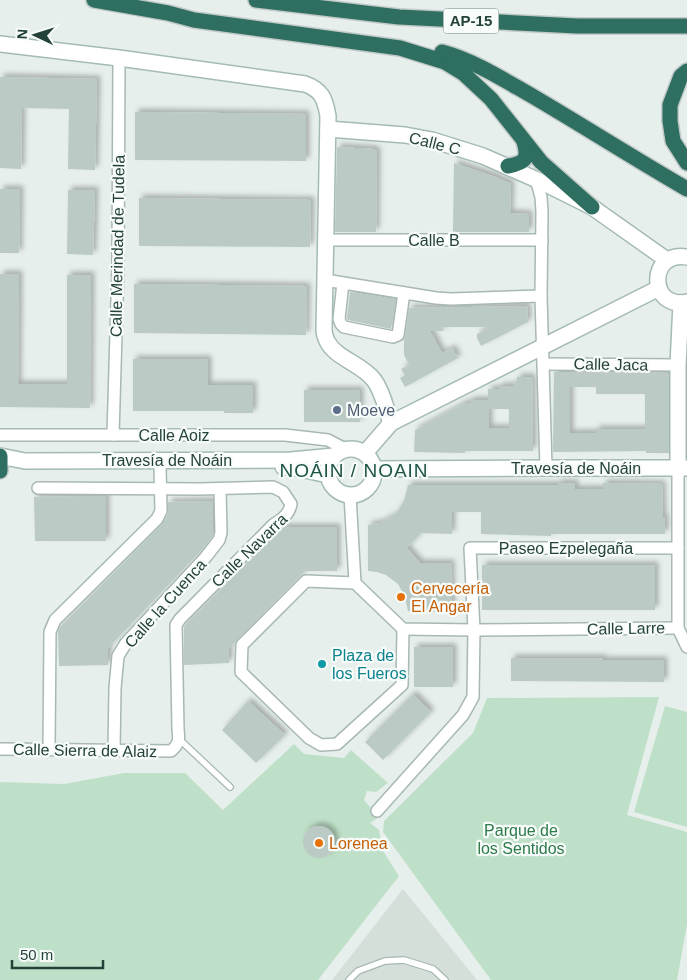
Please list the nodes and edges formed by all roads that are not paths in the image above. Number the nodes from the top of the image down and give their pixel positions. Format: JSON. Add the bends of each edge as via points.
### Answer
{"nodes":[{"id":1,"x":94,"y":0,"type":"edge"},
{"id":2,"x":256,"y":0,"type":"edge"},
{"id":3,"x":168,"y":13,"type":"junction"},
{"id":4,"x":687,"y":26,"type":"edge"},
{"id":5,"x":0,"y":44,"type":"edge"},
{"id":6,"x":119,"y":58,"type":"junction"},
{"id":7,"x":687,"y":70,"type":"edge"},
{"id":8,"x":687,"y":87,"type":"edge"},
{"id":9,"x":670,"y":105,"type":"junction"},
{"id":10,"x":328,"y":129,"type":"junction"},
{"id":11,"x":524,"y":142,"type":"junction"},
{"id":12,"x":687,"y":163,"type":"edge"},
{"id":13,"x":508,"y":166,"type":"junction"},
{"id":14,"x":536,"y":179,"type":"junction"},
{"id":15,"x":687,"y":189,"type":"edge"},
{"id":16,"x":592,"y":207,"type":"junction"},
{"id":17,"x":326,"y":240,"type":"junction"},
{"id":18,"x":542,"y":240,"type":"junction"},
{"id":19,"x":687,"y":257,"type":"edge"},
{"id":20,"x":667,"y":260,"type":"junction"},
{"id":21,"x":325,"y":280,"type":"junction"},
{"id":22,"x":344,"y":283,"type":"junction"},
{"id":23,"x":659,"y":288,"type":"junction"},
{"id":24,"x":404,"y":293,"type":"junction"},
{"id":25,"x":541,"y":296,"type":"junction"},
{"id":26,"x":684,"y":303,"type":"edge"},
{"id":27,"x":543,"y":346,"type":"junction"},
{"id":28,"x":544,"y":364,"type":"junction"},
{"id":29,"x":678,"y":365,"type":"junction"},
{"id":30,"x":391,"y":423,"type":"junction"},
{"id":31,"x":113,"y":434,"type":"junction"},
{"id":32,"x":0,"y":435,"type":"edge"},
{"id":33,"x":340,"y":453,"type":"junction"},
{"id":34,"x":365,"y":453,"type":"junction"},
{"id":35,"x":0,"y":456,"type":"edge"},
{"id":36,"x":160,"y":467,"type":"junction"},
{"id":37,"x":546,"y":468,"type":"junction"},
{"id":38,"x":682,"y":468,"type":"edge"},
{"id":39,"x":374,"y":469,"type":"junction"},
{"id":40,"x":0,"y":471,"type":"edge"},
{"id":41,"x":328,"y":475,"type":"junction"},
{"id":42,"x":38,"y":488,"type":"dead end"},
{"id":43,"x":160,"y":489,"type":"junction"},
{"id":44,"x":220,"y":489,"type":"junction"},
{"id":45,"x":350,"y":495,"type":"junction"},
{"id":46,"x":678,"y":548,"type":"junction"},
{"id":47,"x":355,"y":583,"type":"junction"},
{"id":48,"x":678,"y":628,"type":"junction"},
{"id":49,"x":403,"y":629,"type":"junction"},
{"id":50,"x":474,"y":630,"type":"junction"},
{"id":51,"x":687,"y":647,"type":"edge"},
{"id":52,"x":179,"y":739,"type":"junction"},
{"id":53,"x":49,"y":748,"type":"junction"},
{"id":54,"x":0,"y":749,"type":"edge"},
{"id":55,"x":114,"y":750,"type":"junction"},
{"id":56,"x":230,"y":787,"type":"dead end"},
{"id":57,"x":377,"y":811,"type":"dead end"},
{"id":58,"x":349,"y":980,"type":"edge"},
{"id":59,"x":445,"y":980,"type":"edge"}],
"edges":[{"from":1,"to":3,"type":"highway"},
{"from":2,"to":4,"type":"highway","number":"AP-15","via":[[400,17],[578,26]]},
{"from":3,"to":11,"type":"highway","via":[[194,20],[400,48],[445,62],[463,72],[491,99]]},
{"from":3,"to":15,"type":"highway","via":[[201,14],[364,36],[446,53],[479,66]]},
{"from":5,"to":6,"type":"street"},
{"from":6,"to":10,"type":"street","via":[[306,84],[324,98]]},
{"from":6,"to":31,"type":"street","name":"Calle Merindad de Tudela"},
{"from":7,"to":9,"type":"highway","via":[[681,76]]},
{"from":8,"to":9,"type":"highway"},
{"from":9,"to":12,"type":"highway","via":[[674,141]]},
{"from":10,"to":13,"type":"street","name":"Calle C","via":[[432,140]]},
{"from":10,"to":17,"type":"street"},
{"from":11,"to":13,"type":"highway","via":[[526,158]]},
{"from":11,"to":16,"type":"highway","via":[[541,162]]},
{"from":13,"to":14,"type":"street","name":"Calle C"},
{"from":14,"to":16,"type":"street","name":"Calle C"},
{"from":14,"to":18,"type":"street"},
{"from":16,"to":20,"type":"street","name":"Calle C"},
{"from":17,"to":18,"type":"street","name":"Calle B"},
{"from":17,"to":21,"type":"street"},
{"from":18,"to":25,"type":"street"},
{"from":19,"to":20,"type":"street"},
{"from":20,"to":23,"type":"street","via":[[658,273]]},
{"from":21,"to":22,"type":"street"},
{"from":21,"to":30,"type":"street","via":[[324,329],[327,341],[335,351],[375,381]]},
{"from":22,"to":24,"type":"street"},
{"from":22,"to":24,"type":"street","via":[[342,326],[393,337],[398,335]]},
{"from":23,"to":26,"type":"street","via":[[668,299]]},
{"from":23,"to":27,"type":"street"},
{"from":24,"to":25,"type":"street","via":[[451,299]]},
{"from":25,"to":27,"type":"street"},
{"from":26,"to":29,"type":"street"},
{"from":27,"to":28,"type":"street"},
{"from":27,"to":30,"type":"street"},
{"from":28,"to":29,"type":"street","name":"Calle Jaca"},
{"from":28,"to":37,"type":"street"},
{"from":29,"to":38,"type":"street"},
{"from":30,"to":34,"type":"street"},
{"from":31,"to":32,"type":"street","name":"Calle Aoiz"},
{"from":31,"to":33,"type":"street","name":"Calle Aoiz","via":[[285,435],[328,440]]},
{"from":33,"to":34,"type":"street","via":[[352,448]]},
{"from":33,"to":35,"type":"street","name":"Travesía de Noáin","via":[[291,460],[25,461]]},
{"from":33,"to":41,"type":"street","via":[[330,462]]},
{"from":34,"to":39,"type":"street"},
{"from":35,"to":40,"type":"highway"},
{"from":36,"to":40,"type":"street","name":"Travesía de Noáin"},
{"from":36,"to":41,"type":"street","name":"Travesía de Noáin","via":[[291,467]]},
{"from":36,"to":43,"type":"street"},
{"from":37,"to":38,"type":"street","name":"Travesía de Noáin"},
{"from":37,"to":39,"type":"street","name":"Travesía de Noáin"},
{"from":38,"to":46,"type":"street","name":"Calle Larre"},
{"from":39,"to":45,"type":"street","via":[[368,488]]},
{"from":41,"to":45,"type":"street","via":[[336,488]]},
{"from":42,"to":43,"type":"street","name":"Calle Navarra"},
{"from":43,"to":44,"type":"street","name":"Calle Navarra"},
{"from":43,"to":53,"type":"street","via":[[161,512],[157,520],[55,620],[50,632]]},
{"from":44,"to":52,"type":"street","name":"Calle Navarra","via":[[273,487],[283,492],[291,504],[288,515],[273,524],[176,625]]},
{"from":44,"to":55,"type":"street","name":"Calle la Cuenca","via":[[219,540],[126,643],[118,656]]},
{"from":45,"to":47,"type":"street"},
{"from":46,"to":48,"type":"street","name":"Calle Larre"},
{"from":46,"to":50,"type":"street","name":"Paseo Ezpelegaña","via":[[470,548]]},
{"from":47,"to":49,"type":"street"},
{"from":47,"to":49,"type":"street","via":[[306,582],[242,646],[241,672],[309,738],[321,745],[337,744],[402,685]]},
{"from":48,"to":50,"type":"street","name":"Calle Larre"},
{"from":48,"to":51,"type":"street"},
{"from":49,"to":50,"type":"street","name":"Calle Larre"},
{"from":50,"to":57,"type":"street","via":[[473,697],[463,715]]},
{"from":52,"to":55,"type":"street","name":"Calle Sierra de Alaiz","via":[[171,751]]},
{"from":52,"to":56,"type":"lane"},
{"from":53,"to":54,"type":"street","name":"Calle Sierra de Alaiz"},
{"from":53,"to":55,"type":"street","name":"Calle Sierra de Alaiz"},
{"from":58,"to":59,"type":"lane","via":[[358,971],[385,961],[404,960],[433,969]]}]}
